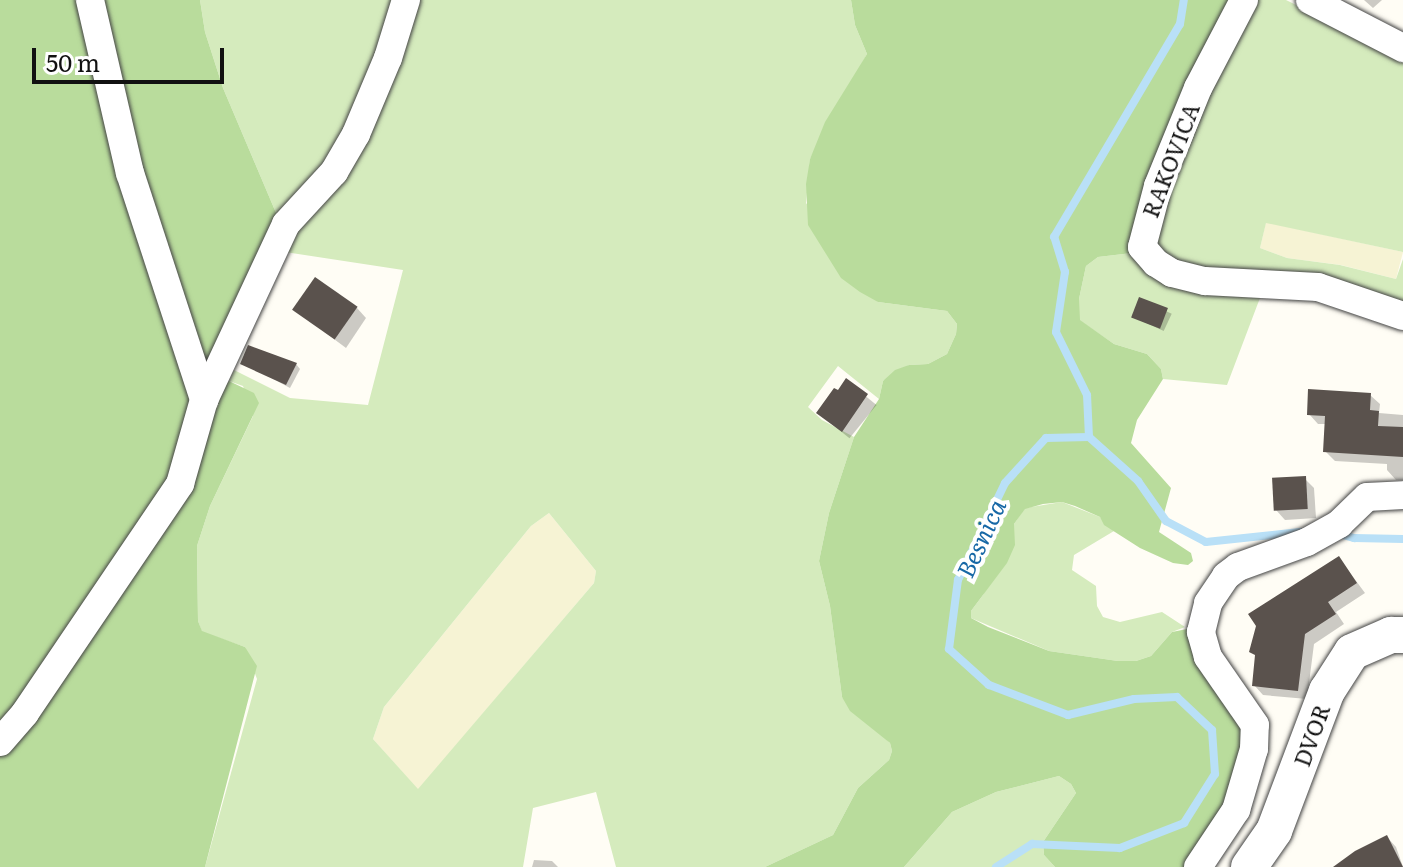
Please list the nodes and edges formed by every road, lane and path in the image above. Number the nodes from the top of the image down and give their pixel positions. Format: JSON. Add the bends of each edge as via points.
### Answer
{"nodes":[{"id":1,"x":90,"y":0,"type":"edge"},
{"id":2,"x":406,"y":0,"type":"edge"},
{"id":3,"x":1244,"y":0,"type":"edge"},
{"id":4,"x":1310,"y":0,"type":"edge"},
{"id":5,"x":1403,"y":48,"type":"edge"},
{"id":6,"x":1403,"y":316,"type":"edge"},
{"id":7,"x":204,"y":400,"type":"junction"},
{"id":8,"x":1403,"y":495,"type":"edge"},
{"id":9,"x":1403,"y":635,"type":"edge"},
{"id":10,"x":0,"y":742,"type":"edge"},
{"id":11,"x":1198,"y":867,"type":"edge"},
{"id":12,"x":1249,"y":867,"type":"edge"}],
"edges":[{"from":1,"to":7,"type":"street","via":[[130,173]]},
{"from":2,"to":7,"type":"street","via":[[356,134],[334,172],[286,224]]},
{"from":3,"to":6,"type":"street","name":"RAKOVICA","via":[[1198,88],[1148,214],[1142,247],[1172,273],[1205,281],[1318,287]]},
{"from":4,"to":5,"type":"street"},
{"from":7,"to":10,"type":"street","via":[[180,484]]},
{"from":8,"to":11,"type":"street","via":[[1367,497],[1339,524],[1307,542],[1238,567],[1208,603],[1201,632],[1208,657],[1255,725],[1236,810]]},
{"from":9,"to":12,"type":"street","name":"DVOR","via":[[1352,652],[1327,691],[1274,831]]}]}
